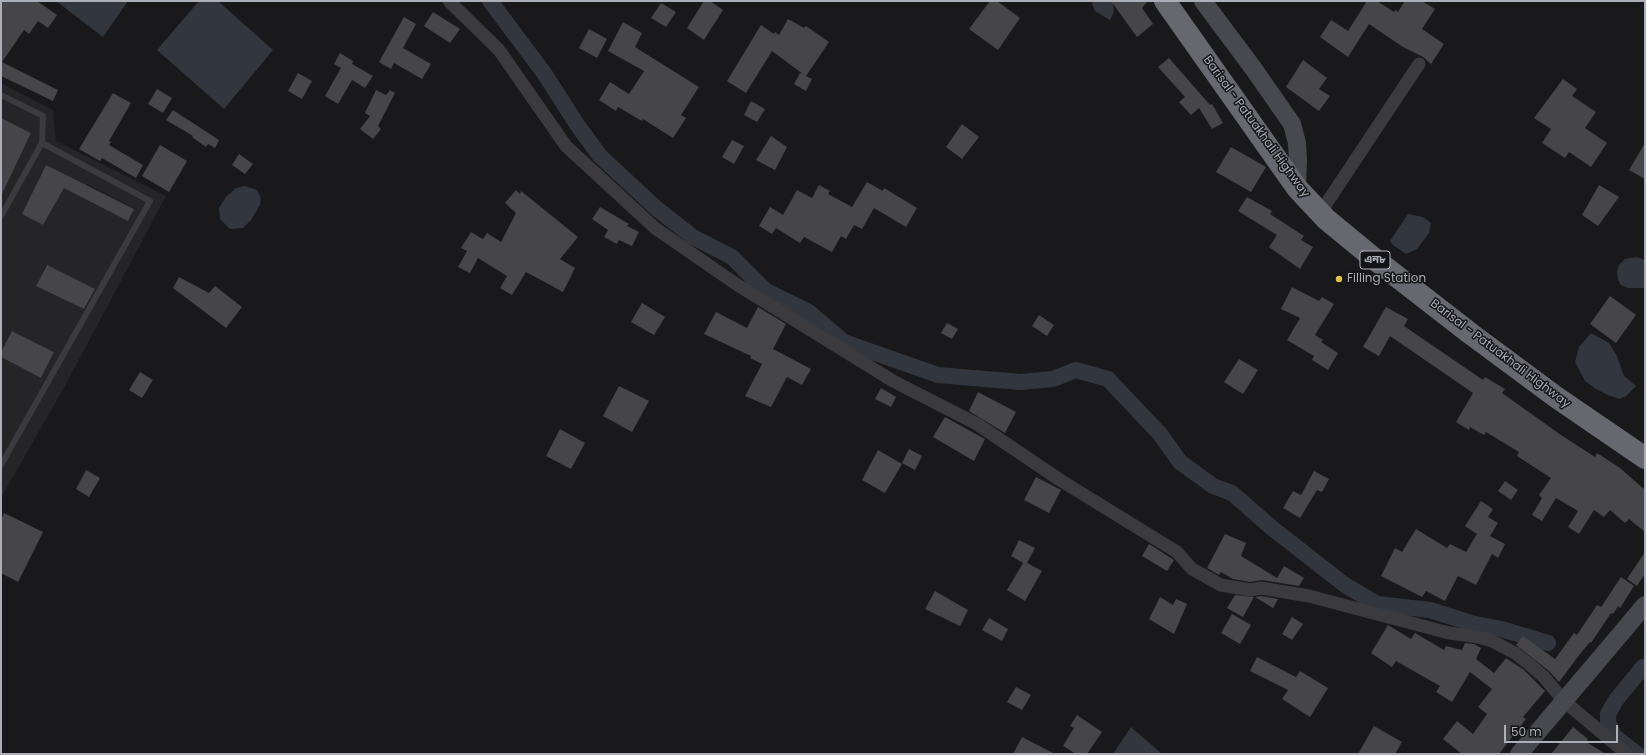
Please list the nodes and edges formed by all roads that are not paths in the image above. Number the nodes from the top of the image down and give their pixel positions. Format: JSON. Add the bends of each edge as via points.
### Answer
{"nodes":[{"id":1,"x":449,"y":1,"type":"edge"},
{"id":2,"x":1165,"y":1,"type":"edge"},
{"id":3,"x":1203,"y":1,"type":"edge"},
{"id":4,"x":1418,"y":64,"type":"dead end"},
{"id":5,"x":1,"y":95,"type":"edge"},
{"id":6,"x":42,"y":143,"type":"junction"},
{"id":7,"x":1298,"y":188,"type":"junction"},
{"id":8,"x":1320,"y":213,"type":"junction"},
{"id":9,"x":1,"y":216,"type":"edge"},
{"id":10,"x":1645,"y":458,"type":"edge"},
{"id":11,"x":1,"y":465,"type":"edge"},
{"id":12,"x":1645,"y":605,"type":"edge"},
{"id":13,"x":1564,"y":700,"type":"junction"},
{"id":14,"x":1519,"y":754,"type":"edge"},
{"id":15,"x":1627,"y":754,"type":"edge"}],
"edges":[{"from":1,"to":13,"type":"street","via":[[499,50],[566,146],[655,228],[793,320],[894,381],[977,424],[1060,480],[1177,552],[1192,569],[1221,585],[1309,596],[1449,633],[1492,641],[1529,664]]},
{"from":2,"to":7,"type":"highway","name":"Barisal - Patuakhali Highway","number":"এন৮"},
{"from":3,"to":7,"type":"street","via":[[1292,124],[1298,155]]},
{"from":4,"to":8,"type":"street"},
{"from":5,"to":6,"type":"lane","via":[[43,116]]},
{"from":6,"to":9,"type":"lane"},
{"from":6,"to":11,"type":"lane","via":[[150,201]]},
{"from":7,"to":8,"type":"highway","name":"Barisal - Patuakhali Highway","number":"এন৮"},
{"from":8,"to":10,"type":"highway","name":"Barisal - Patuakhali Highway","number":"এন৮","via":[[1471,334]]},
{"from":12,"to":13,"type":"street"},
{"from":13,"to":14,"type":"street"},
{"from":13,"to":15,"type":"street"}]}
